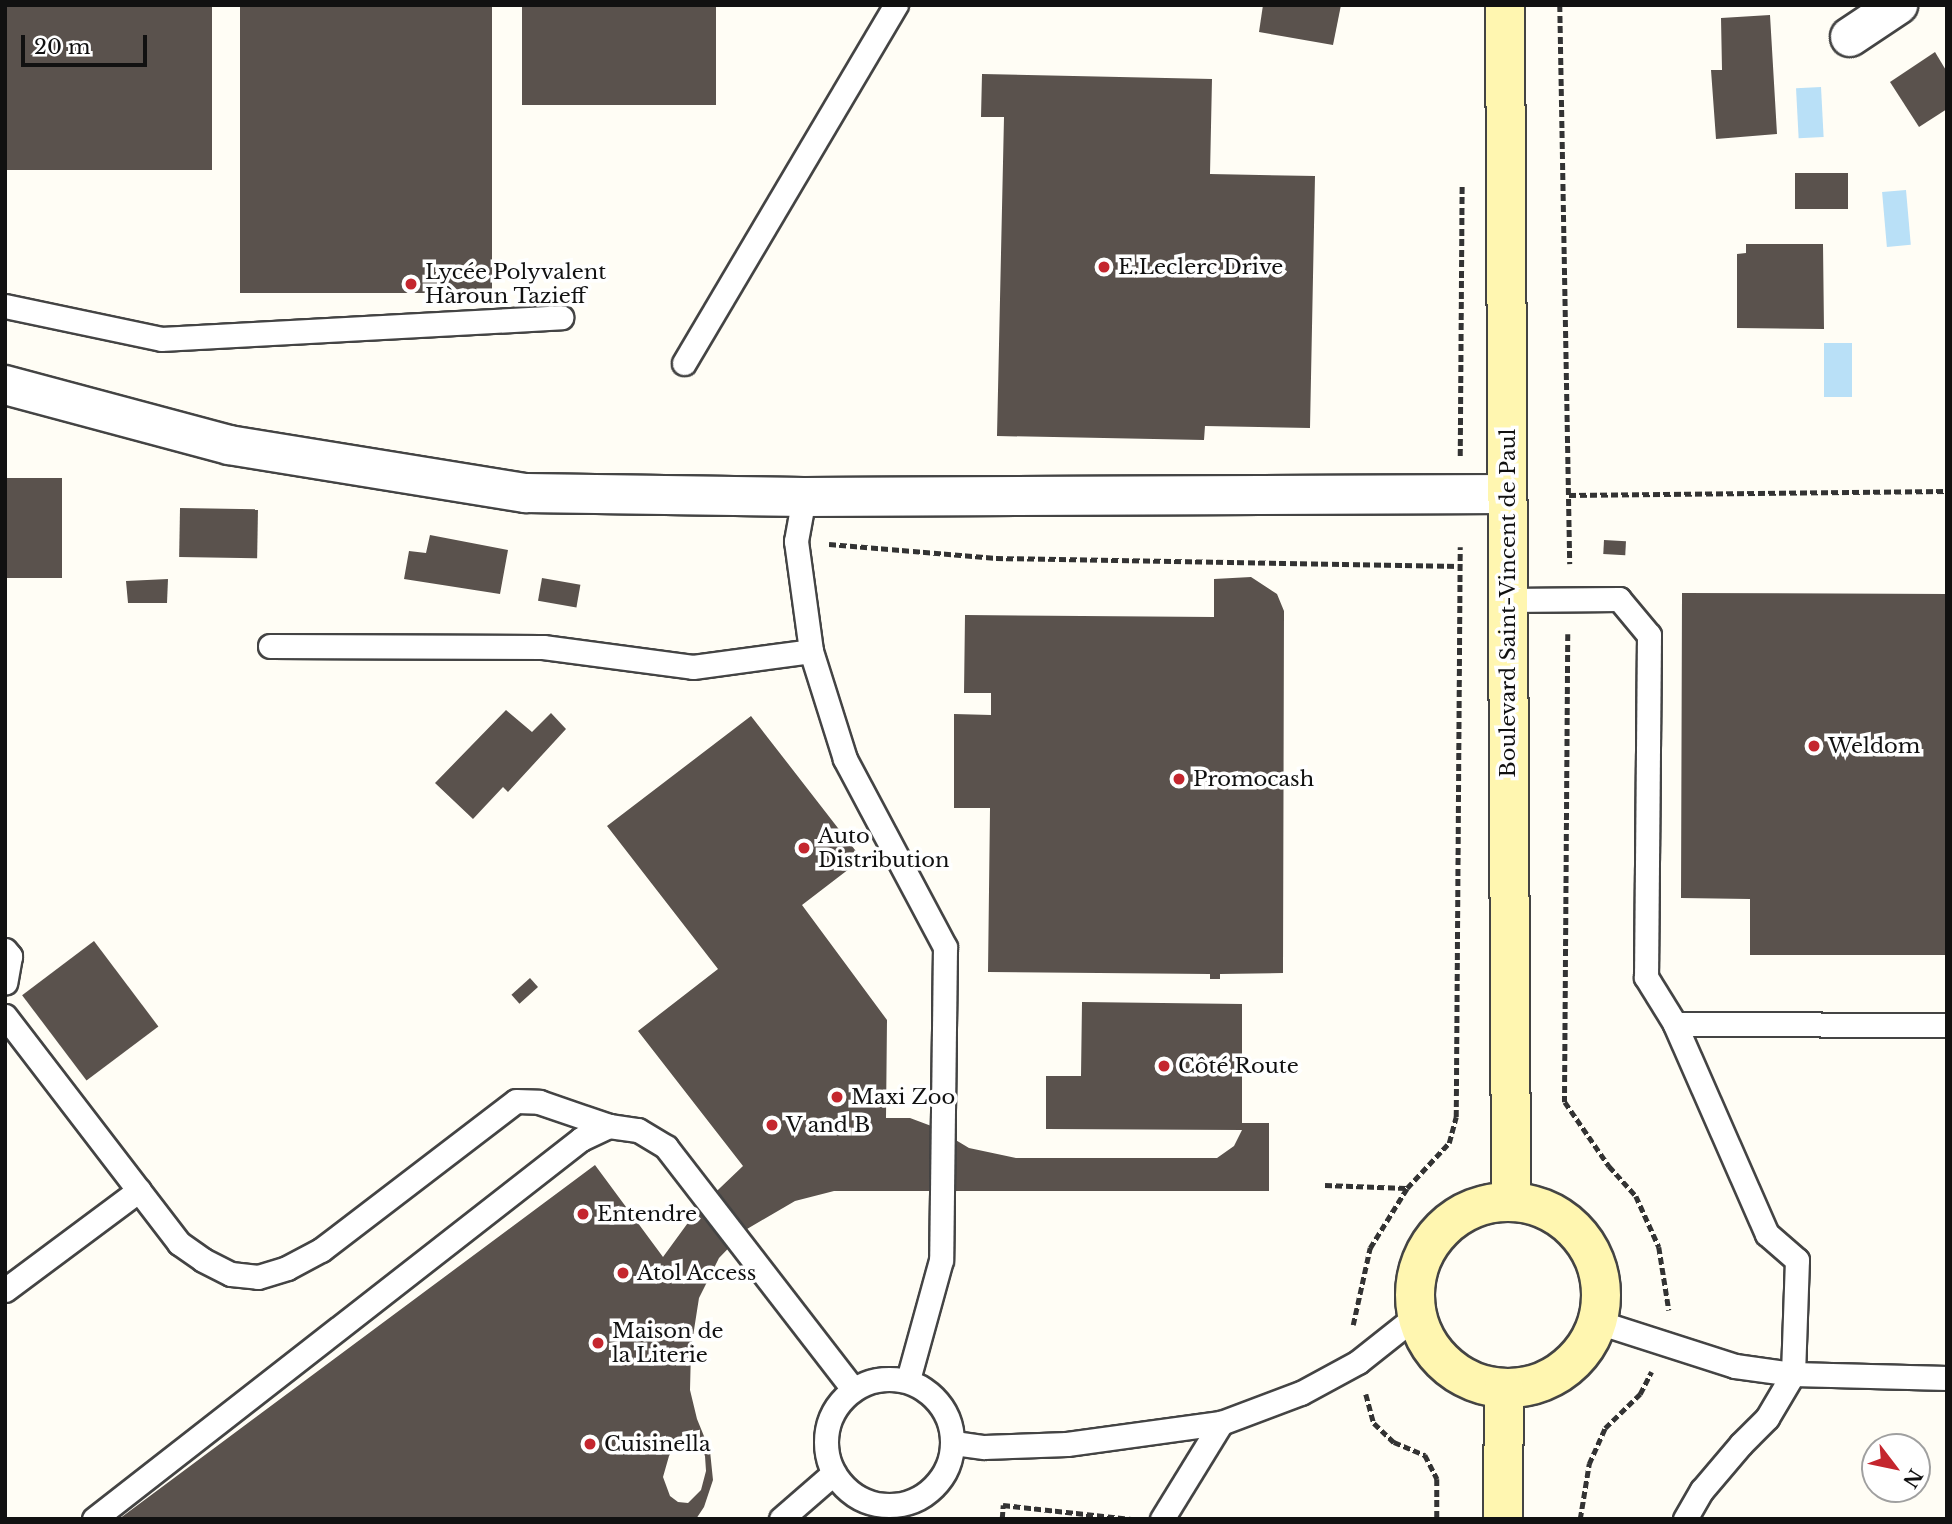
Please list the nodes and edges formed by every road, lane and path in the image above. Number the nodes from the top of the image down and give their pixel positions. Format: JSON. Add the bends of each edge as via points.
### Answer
{"nodes":[{"id":1,"x":896,"y":5,"type":"edge"},
{"id":2,"x":1505,"y":5,"type":"edge"},
{"id":3,"x":1560,"y":5,"type":"edge"},
{"id":4,"x":1898,"y":5,"type":"edge"},
{"id":5,"x":1850,"y":37,"type":"dead end"},
{"id":6,"x":1462,"y":173,"type":"dead end"},
{"id":7,"x":5,"y":306,"type":"edge"},
{"id":8,"x":561,"y":317,"type":"dead end"},
{"id":9,"x":684,"y":362,"type":"dead end"},
{"id":10,"x":5,"y":385,"type":"edge"},
{"id":11,"x":1460,"y":457,"type":"dead end"},
{"id":12,"x":1947,"y":491,"type":"edge"},
{"id":13,"x":1507,"y":494,"type":"junction"},
{"id":14,"x":1569,"y":495,"type":"junction"},
{"id":15,"x":804,"y":496,"type":"junction"},
{"id":16,"x":1460,"y":547,"type":"dead end"},
{"id":17,"x":1570,"y":564,"type":"dead end"},
{"id":18,"x":1507,"y":600,"type":"junction"},
{"id":19,"x":1568,"y":634,"type":"dead end"},
{"id":20,"x":270,"y":646,"type":"dead end"},
{"id":21,"x":811,"y":651,"type":"junction"},
{"id":22,"x":5,"y":950,"type":"edge"},
{"id":23,"x":5,"y":983,"type":"edge"},
{"id":24,"x":5,"y":1016,"type":"edge"},
{"id":25,"x":1675,"y":1024,"type":"junction"},
{"id":26,"x":1947,"y":1025,"type":"edge"},
{"id":27,"x":609,"y":1126,"type":"junction"},
{"id":28,"x":1325,"y":1185,"type":"dead end"},
{"id":29,"x":1407,"y":1188,"type":"junction"},
{"id":30,"x":139,"y":1190,"type":"junction"},
{"id":31,"x":1511,"y":1201,"type":"junction"},
{"id":32,"x":5,"y":1290,"type":"edge"},
{"id":33,"x":1416,"y":1316,"type":"junction"},
{"id":34,"x":1598,"y":1322,"type":"junction"},
{"id":35,"x":1664,"y":1345,"type":"junction"},
{"id":36,"x":1358,"y":1362,"type":"junction"},
{"id":37,"x":1793,"y":1374,"type":"junction"},
{"id":38,"x":1947,"y":1378,"type":"edge"},
{"id":39,"x":908,"y":1380,"type":"junction"},
{"id":40,"x":1504,"y":1388,"type":"junction"},
{"id":41,"x":853,"y":1389,"type":"junction"},
{"id":42,"x":1221,"y":1423,"type":"junction"},
{"id":43,"x":954,"y":1443,"type":"junction"},
{"id":44,"x":834,"y":1473,"type":"junction"},
{"id":45,"x":94,"y":1519,"type":"edge"},
{"id":46,"x":781,"y":1519,"type":"edge"},
{"id":47,"x":1002,"y":1519,"type":"edge"},
{"id":48,"x":1132,"y":1519,"type":"edge"},
{"id":49,"x":1162,"y":1519,"type":"edge"},
{"id":50,"x":1437,"y":1519,"type":"edge"},
{"id":51,"x":1503,"y":1519,"type":"edge"},
{"id":52,"x":1580,"y":1519,"type":"edge"},
{"id":53,"x":1685,"y":1519,"type":"edge"}],
"edges":[{"from":1,"to":9,"type":"lane"},
{"from":2,"to":13,"type":"main road","name":"Boulevard Saint-Vincent de Paul"},
{"from":3,"to":14,"type":"path"},
{"from":4,"to":5,"type":"street"},
{"from":6,"to":11,"type":"path"},
{"from":7,"to":8,"type":"lane","via":[[161,339]]},
{"from":10,"to":15,"type":"street","via":[[229,445],[526,493]]},
{"from":12,"to":14,"type":"path"},
{"from":13,"to":15,"type":"street"},
{"from":13,"to":18,"type":"main road","name":"Boulevard Saint-Vincent de Paul"},
{"from":14,"to":17,"type":"path"},
{"from":15,"to":21,"type":"lane","via":[[796,541]]},
{"from":16,"to":29,"type":"path","via":[[1456,1117],[1450,1143]]},
{"from":18,"to":25,"type":"lane","via":[[1619,599],[1649,635],[1646,977]]},
{"from":18,"to":31,"type":"main road","name":"Boulevard Saint-Vincent de Paul"},
{"from":19,"to":35,"type":"path","via":[[1565,1102],[1636,1196],[1660,1247],[1670,1305]]},
{"from":20,"to":21,"type":"lane","via":[[543,647],[693,667]]},
{"from":21,"to":39,"type":"lane","via":[[845,759],[944,947],[941,1261]]},
{"from":22,"to":23,"type":"lane","via":[[10,956]]},
{"from":24,"to":30,"type":"lane"},
{"from":25,"to":26,"type":"lane"},
{"from":25,"to":37,"type":"lane","via":[[1767,1234],[1797,1260]]},
{"from":27,"to":30,"type":"lane","via":[[539,1102],[516,1101],[321,1250],[258,1277],[231,1274],[179,1243]]},
{"from":27,"to":41,"type":"lane","via":[[638,1130],[666,1147]]},
{"from":27,"to":45,"type":"lane","via":[[581,1139]]},
{"from":28,"to":29,"type":"path"},
{"from":29,"to":36,"type":"path","via":[[1370,1248],[1351,1335]]},
{"from":30,"to":32,"type":"lane"},
{"from":31,"to":33,"type":"main road","via":[[1487,1203],[1443,1226],[1418,1267]]},
{"from":31,"to":34,"type":"main road","via":[[1558,1214],[1584,1240],[1599,1273]]},
{"from":33,"to":36,"type":"lane"},
{"from":33,"to":40,"type":"main road","via":[[1439,1359],[1480,1385]]},
{"from":34,"to":35,"type":"lane"},
{"from":34,"to":40,"type":"main road","via":[[1572,1363],[1529,1386]]},
{"from":35,"to":37,"type":"lane","via":[[1735,1366]]},
{"from":35,"to":52,"type":"path","via":[[1640,1394],[1605,1428],[1589,1464]]},
{"from":36,"to":42,"type":"lane","via":[[1301,1393]]},
{"from":36,"to":50,"type":"path","via":[[1374,1423],[1394,1442],[1425,1455],[1437,1479]]},
{"from":37,"to":38,"type":"lane"},
{"from":37,"to":53,"type":"lane","via":[[1767,1418],[1702,1490]]},
{"from":39,"to":41,"type":"lane","via":[[889,1377]]},
{"from":39,"to":43,"type":"lane","via":[[941,1404]]},
{"from":40,"to":51,"type":"main road"},
{"from":41,"to":44,"type":"lane","via":[[839,1401],[830,1418],[827,1456]]},
{"from":42,"to":43,"type":"lane","via":[[1067,1444],[984,1447]]},
{"from":42,"to":49,"type":"lane"},
{"from":43,"to":44,"type":"lane","via":[[940,1481],[924,1496],[905,1503],[885,1506],[864,1500],[847,1490]]},
{"from":44,"to":46,"type":"lane"},
{"from":47,"to":48,"type":"path","via":[[1003,1505]]}]}
